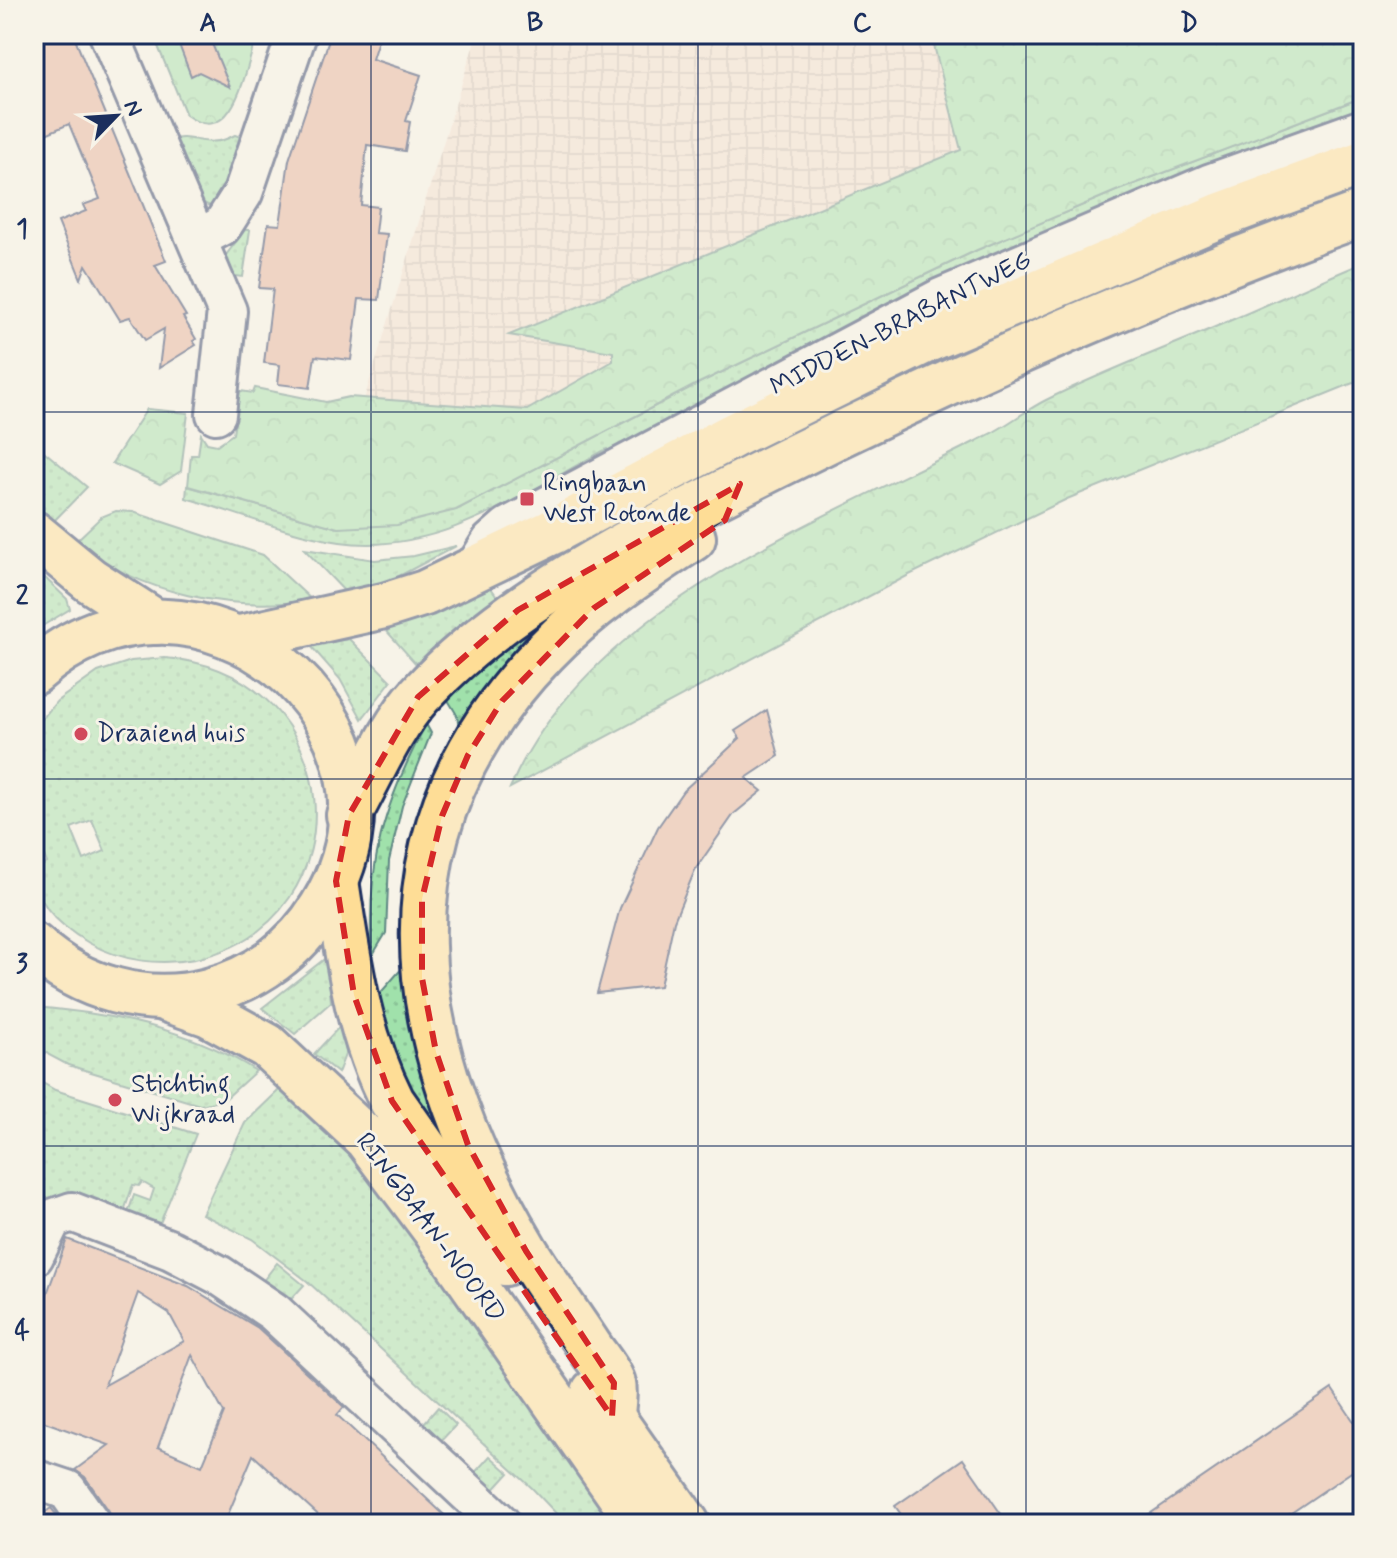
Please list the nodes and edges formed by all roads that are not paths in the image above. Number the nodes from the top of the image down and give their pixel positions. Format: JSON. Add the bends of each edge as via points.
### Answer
{"nodes":[{"id":1,"x":109,"y":34,"type":"edge"},
{"id":2,"x":297,"y":34,"type":"edge"},
{"id":3,"x":1363,"y":129,"type":"edge"},
{"id":4,"x":1363,"y":163,"type":"edge"},
{"id":5,"x":1363,"y":213,"type":"edge"},
{"id":6,"x":197,"y":239,"type":"junction"},
{"id":7,"x":216,"y":414,"type":"dead end"},
{"id":8,"x":740,"y":484,"type":"junction"},
{"id":9,"x":34,"y":534,"type":"edge"},
{"id":10,"x":472,"y":572,"type":"junction"},
{"id":11,"x":155,"y":622,"type":"junction"},
{"id":12,"x":240,"y":638,"type":"junction"},
{"id":13,"x":34,"y":672,"type":"edge"},
{"id":14,"x":349,"y":815,"type":"junction"},
{"id":15,"x":336,"y":881,"type":"junction"},
{"id":16,"x":34,"y":946,"type":"edge"},
{"id":17,"x":78,"y":977,"type":"junction"},
{"id":18,"x":34,"y":982,"type":"edge"},
{"id":19,"x":160,"y":997,"type":"junction"},
{"id":20,"x":34,"y":1256,"type":"edge"},
{"id":21,"x":612,"y":1417,"type":"junction"},
{"id":22,"x":34,"y":1479,"type":"edge"},
{"id":23,"x":91,"y":1524,"type":"edge"},
{"id":24,"x":501,"y":1524,"type":"edge"},
{"id":25,"x":640,"y":1524,"type":"edge"},
{"id":26,"x":687,"y":1524,"type":"edge"}],
"edges":[{"from":1,"to":6,"type":"street"},
{"from":2,"to":6,"type":"street","via":[[243,193],[222,226]]},
{"from":3,"to":10,"type":"street","name":"MIDDEN-BRABANTWEG","via":[[1209,184],[941,298],[508,527]]},
{"from":4,"to":10,"type":"main road","name":"MIDDEN-BRABANTWEG","via":[[1219,216],[927,340]]},
{"from":5,"to":8,"type":"main road","via":[[1105,312],[918,395]]},
{"from":6,"to":7,"type":"street","via":[[227,311]]},
{"from":8,"to":14,"type":"main road","via":[[518,610],[460,657],[418,697]]},
{"from":8,"to":21,"type":"main road","via":[[725,520],[594,608],[502,701],[468,755],[442,816],[422,899],[422,978],[436,1052],[468,1145],[526,1251],[614,1383]]},
{"from":9,"to":11,"type":"main road","via":[[90,580]]},
{"from":10,"to":12,"type":"main road","name":"MIDDEN-BRABANTWEG","via":[[384,606]]},
{"from":11,"to":12,"type":"main road","via":[[198,625]]},
{"from":11,"to":13,"type":"main road","via":[[92,635]]},
{"from":12,"to":14,"type":"main road","via":[[286,668],[321,710],[343,761]]},
{"from":14,"to":15,"type":"main road"},
{"from":15,"to":19,"type":"main road","via":[[307,928],[266,966],[215,990]]},
{"from":15,"to":21,"type":"main road","name":"RINGBAAN-NOORD","via":[[354,995],[392,1101]]},
{"from":16,"to":17,"type":"main road"},
{"from":17,"to":18,"type":"main road"},
{"from":17,"to":19,"type":"main road","via":[[109,989]]},
{"from":19,"to":25,"type":"main road","name":"RINGBAAN-NOORD","via":[[209,1014],[267,1046],[367,1139]]},
{"from":20,"to":24,"type":"street","via":[[52,1219],[72,1212],[171,1250],[219,1275],[274,1312]]},
{"from":21,"to":26,"type":"main road","name":"RINGBAAN-NOORD"},
{"from":22,"to":23,"type":"street","via":[[67,1490]]}]}
